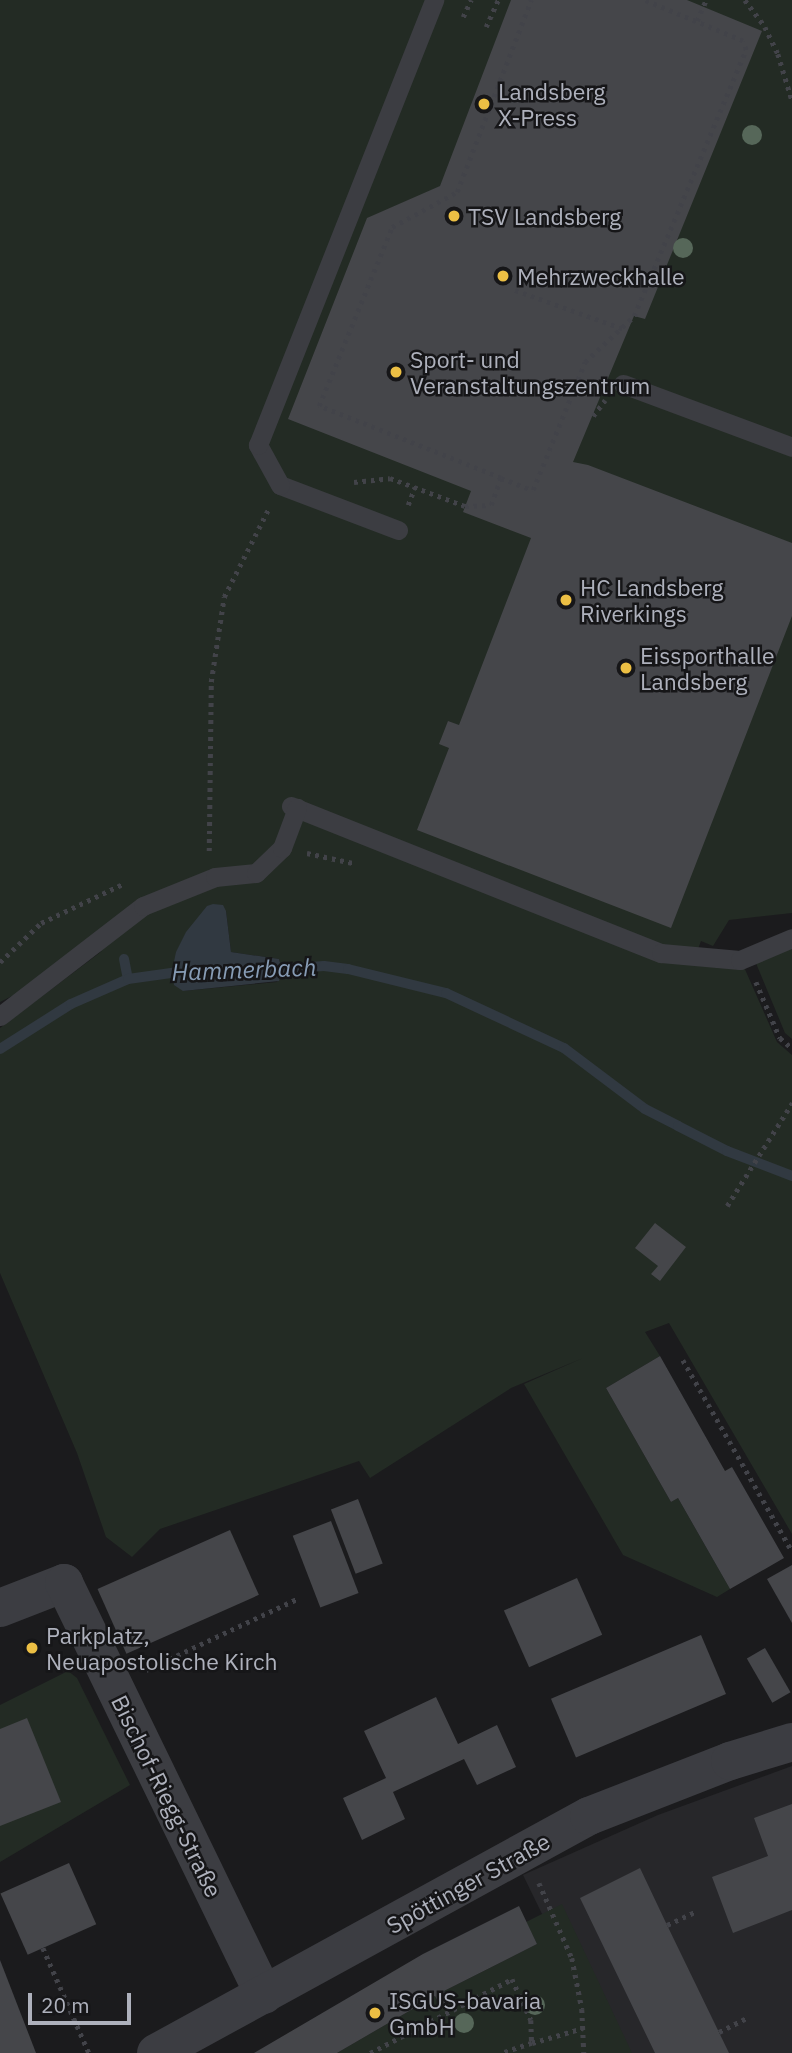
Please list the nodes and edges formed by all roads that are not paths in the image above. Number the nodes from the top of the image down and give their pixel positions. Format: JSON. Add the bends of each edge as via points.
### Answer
{"nodes":[{"id":1,"x":435,"y":0,"type":"edge"},
{"id":2,"x":623,"y":384,"type":"dead end"},
{"id":3,"x":792,"y":447,"type":"edge"},
{"id":4,"x":398,"y":530,"type":"dead end"},
{"id":5,"x":792,"y":938,"type":"edge"},
{"id":6,"x":0,"y":1016,"type":"edge"},
{"id":7,"x":0,"y":1608,"type":"edge"},
{"id":8,"x":792,"y":1742,"type":"edge"},
{"id":9,"x":264,"y":1995,"type":"junction"},
{"id":10,"x":156,"y":2053,"type":"edge"}],
"edges":[{"from":1,"to":4,"type":"lane","via":[[258,445],[280,485]]},
{"from":2,"to":3,"type":"lane"},
{"from":5,"to":6,"type":"lane","via":[[740,960],[661,953],[294,807],[282,848],[256,873],[215,877],[143,906]]},
{"from":7,"to":9,"type":"street","name":"Bischof-Riegg-Straße","via":[[64,1583]]},
{"from":8,"to":9,"type":"street","name":"Spöttinger Straße","via":[[589,1816]]},
{"from":9,"to":10,"type":"street","name":"Spöttinger Straße"}]}
